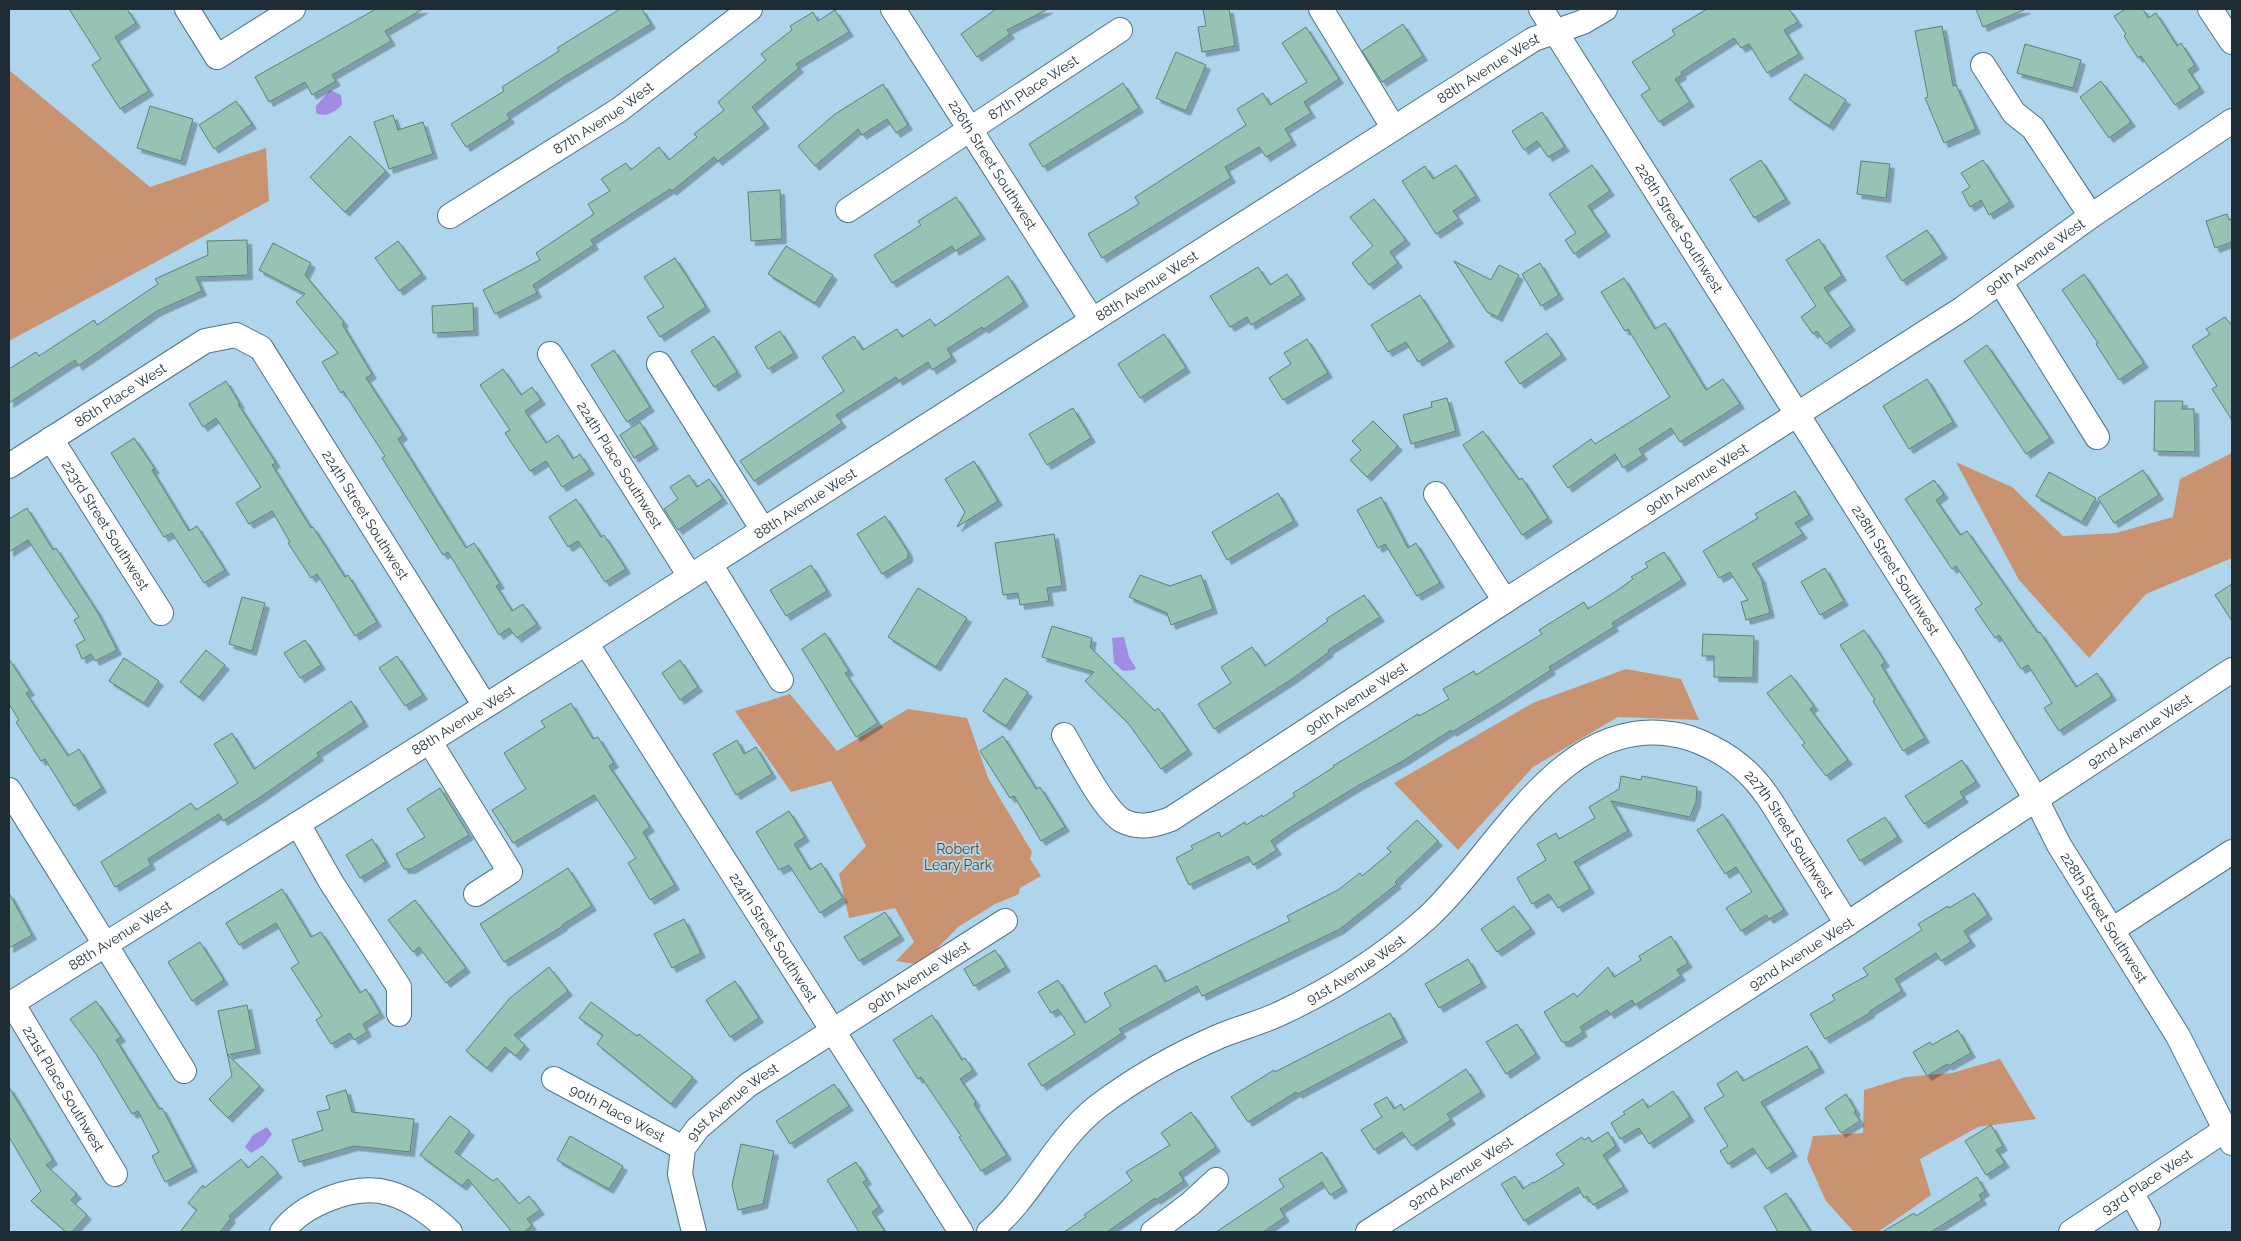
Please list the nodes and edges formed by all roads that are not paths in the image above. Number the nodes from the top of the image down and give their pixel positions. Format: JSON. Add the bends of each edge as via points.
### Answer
{"nodes":[{"id":1,"x":187,"y":9,"type":"edge"},
{"id":2,"x":293,"y":9,"type":"edge"},
{"id":3,"x":750,"y":9,"type":"edge"},
{"id":4,"x":893,"y":9,"type":"edge"},
{"id":5,"x":1321,"y":9,"type":"edge"},
{"id":6,"x":1542,"y":9,"type":"edge"},
{"id":7,"x":1605,"y":9,"type":"edge"},
{"id":8,"x":2210,"y":9,"type":"edge"},
{"id":9,"x":1120,"y":30,"type":"dead end"},
{"id":10,"x":1556,"y":31,"type":"junction"},
{"id":11,"x":2232,"y":42,"type":"edge"},
{"id":12,"x":1983,"y":65,"type":"dead end"},
{"id":13,"x":2232,"y":121,"type":"edge"},
{"id":14,"x":1393,"y":127,"type":"junction"},
{"id":15,"x":970,"y":128,"type":"junction"},
{"id":16,"x":848,"y":210,"type":"dead end"},
{"id":17,"x":450,"y":216,"type":"dead end"},
{"id":18,"x":2091,"y":216,"type":"junction"},
{"id":19,"x":2001,"y":282,"type":"junction"},
{"id":20,"x":1092,"y":320,"type":"junction"},
{"id":21,"x":236,"y":335,"type":"joint"},
{"id":22,"x":550,"y":354,"type":"dead end"},
{"id":23,"x":659,"y":364,"type":"dead end"},
{"id":24,"x":1798,"y":414,"type":"junction"},
{"id":25,"x":2097,"y":436,"type":"dead end"},
{"id":26,"x":51,"y":439,"type":"junction"},
{"id":27,"x":9,"y":466,"type":"edge"},
{"id":28,"x":1436,"y":494,"type":"dead end"},
{"id":29,"x":763,"y":530,"type":"junction"},
{"id":30,"x":700,"y":570,"type":"junction"},
{"id":31,"x":1505,"y":601,"type":"junction"},
{"id":32,"x":161,"y":613,"type":"dead end"},
{"id":33,"x":586,"y":643,"type":"junction"},
{"id":34,"x":2232,"y":670,"type":"edge"},
{"id":35,"x":781,"y":680,"type":"dead end"},
{"id":36,"x":485,"y":706,"type":"junction"},
{"id":37,"x":1064,"y":735,"type":"dead end"},
{"id":38,"x":430,"y":742,"type":"junction"},
{"id":39,"x":1720,"y":753,"type":"joint"},
{"id":40,"x":9,"y":790,"type":"edge"},
{"id":41,"x":2037,"y":801,"type":"junction"},
{"id":42,"x":298,"y":824,"type":"junction"},
{"id":43,"x":2232,"y":852,"type":"edge"},
{"id":44,"x":476,"y":894,"type":"dead end"},
{"id":45,"x":1005,"y":921,"type":"dead end"},
{"id":46,"x":1847,"y":924,"type":"junction"},
{"id":47,"x":2112,"y":930,"type":"junction"},
{"id":48,"x":105,"y":944,"type":"junction"},
{"id":49,"x":10,"y":1004,"type":"edge"},
{"id":50,"x":399,"y":1014,"type":"dead end"},
{"id":51,"x":833,"y":1031,"type":"junction"},
{"id":52,"x":184,"y":1071,"type":"dead end"},
{"id":53,"x":554,"y":1079,"type":"dead end"},
{"id":54,"x":2228,"y":1136,"type":"edge"},
{"id":55,"x":683,"y":1148,"type":"junction"},
{"id":56,"x":115,"y":1174,"type":"dead end"},
{"id":57,"x":1216,"y":1180,"type":"dead end"},
{"id":58,"x":2131,"y":1192,"type":"junction"},
{"id":59,"x":2148,"y":1223,"type":"dead end"},
{"id":60,"x":282,"y":1232,"type":"edge"},
{"id":61,"x":450,"y":1232,"type":"edge"},
{"id":62,"x":694,"y":1232,"type":"edge"},
{"id":63,"x":961,"y":1232,"type":"edge"},
{"id":64,"x":989,"y":1232,"type":"edge"},
{"id":65,"x":1153,"y":1232,"type":"edge"},
{"id":66,"x":1368,"y":1232,"type":"edge"},
{"id":67,"x":2071,"y":1232,"type":"edge"}],
"edges":[{"from":1,"to":2,"type":"street","via":[[216,57]]},
{"from":3,"to":17,"type":"street","name":"87th Avenue West","via":[[619,110]]},
{"from":4,"to":15,"type":"street","name":"226th Street Southwest"},
{"from":5,"to":14,"type":"street"},
{"from":6,"to":10,"type":"street","name":"228th Street Southwest"},
{"from":7,"to":10,"type":"street","name":"88th Avenue West","via":[[1584,22]]},
{"from":8,"to":11,"type":"street"},
{"from":9,"to":15,"type":"street","name":"87th Place West"},
{"from":10,"to":14,"type":"street","name":"88th Avenue West","via":[[1534,39]]},
{"from":10,"to":24,"type":"street","name":"228th Street Southwest"},
{"from":12,"to":18,"type":"street","via":[[2014,113],[2033,128]]},
{"from":13,"to":18,"type":"street","name":"90th Avenue West"},
{"from":14,"to":20,"type":"street","name":"88th Avenue West"},
{"from":15,"to":16,"type":"street","name":"87th Place West"},
{"from":15,"to":20,"type":"street","name":"226th Street Southwest"},
{"from":18,"to":19,"type":"street","name":"90th Avenue West"},
{"from":19,"to":24,"type":"street","name":"90th Avenue West"},
{"from":19,"to":25,"type":"street"},
{"from":20,"to":29,"type":"street","name":"88th Avenue West"},
{"from":21,"to":26,"type":"street","name":"86th Place West","via":[[205,341]]},
{"from":21,"to":36,"type":"street","name":"224th Street Southwest","via":[[261,348]]},
{"from":22,"to":30,"type":"street","name":"224th Place Southwest"},
{"from":23,"to":29,"type":"street"},
{"from":24,"to":31,"type":"street","name":"90th Avenue West"},
{"from":24,"to":41,"type":"street","name":"228th Street Southwest"},
{"from":26,"to":27,"type":"street","name":"86th Place West"},
{"from":26,"to":32,"type":"street","name":"223rd Street Southwest"},
{"from":28,"to":31,"type":"street"},
{"from":29,"to":30,"type":"street","name":"88th Avenue West"},
{"from":30,"to":33,"type":"street","name":"88th Avenue West"},
{"from":30,"to":35,"type":"street","name":"224th Place Southwest"},
{"from":31,"to":37,"type":"street","name":"90th Avenue West","via":[[1171,819],[1154,826],[1129,823],[1114,814]]},
{"from":33,"to":36,"type":"street","name":"88th Avenue West"},
{"from":33,"to":51,"type":"street","name":"224th Street Southwest"},
{"from":34,"to":41,"type":"street","name":"92nd Avenue West"},
{"from":36,"to":38,"type":"street","name":"88th Avenue West"},
{"from":38,"to":42,"type":"street","name":"88th Avenue West"},
{"from":38,"to":44,"type":"street","via":[[510,872]]},
{"from":39,"to":46,"type":"street","name":"227th Street Southwest","via":[[1746,771],[1767,796]]},
{"from":39,"to":64,"type":"street","name":"91st Avenue West","via":[[1672,734],[1636,733],[1609,741],[1572,759],[1536,793],[1429,916],[1390,949],[1328,990],[1276,1016],[1222,1035],[1168,1060],[1117,1092],[1074,1130],[1035,1182]]},
{"from":40,"to":48,"type":"street"},
{"from":41,"to":46,"type":"street","name":"92nd Avenue West"},
{"from":41,"to":47,"type":"street","name":"228th Street Southwest"},
{"from":42,"to":48,"type":"street","name":"88th Avenue West"},
{"from":42,"to":50,"type":"street","via":[[399,987]]},
{"from":43,"to":47,"type":"street"},
{"from":45,"to":51,"type":"street","name":"90th Avenue West"},
{"from":46,"to":66,"type":"street","name":"92nd Avenue West"},
{"from":47,"to":54,"type":"street","name":"228th Street Southwest","via":[[2178,1036]]},
{"from":48,"to":49,"type":"street","name":"88th Avenue West"},
{"from":48,"to":52,"type":"street"},
{"from":49,"to":56,"type":"street","name":"221st Place Southwest"},
{"from":51,"to":55,"type":"street","name":"91st Avenue West","via":[[737,1094],[698,1128]]},
{"from":51,"to":63,"type":"street","name":"224th Street Southwest"},
{"from":53,"to":55,"type":"street","name":"90th Place West"},
{"from":54,"to":58,"type":"street","name":"93rd Place West"},
{"from":55,"to":62,"type":"street","name":"91st Avenue West","via":[[680,1174]]},
{"from":57,"to":65,"type":"street"},
{"from":58,"to":59,"type":"street"},
{"from":58,"to":67,"type":"street","name":"93rd Place West"},
{"from":60,"to":61,"type":"street","via":[[310,1207],[334,1197],[364,1192],[388,1193],[412,1204]]}]}
